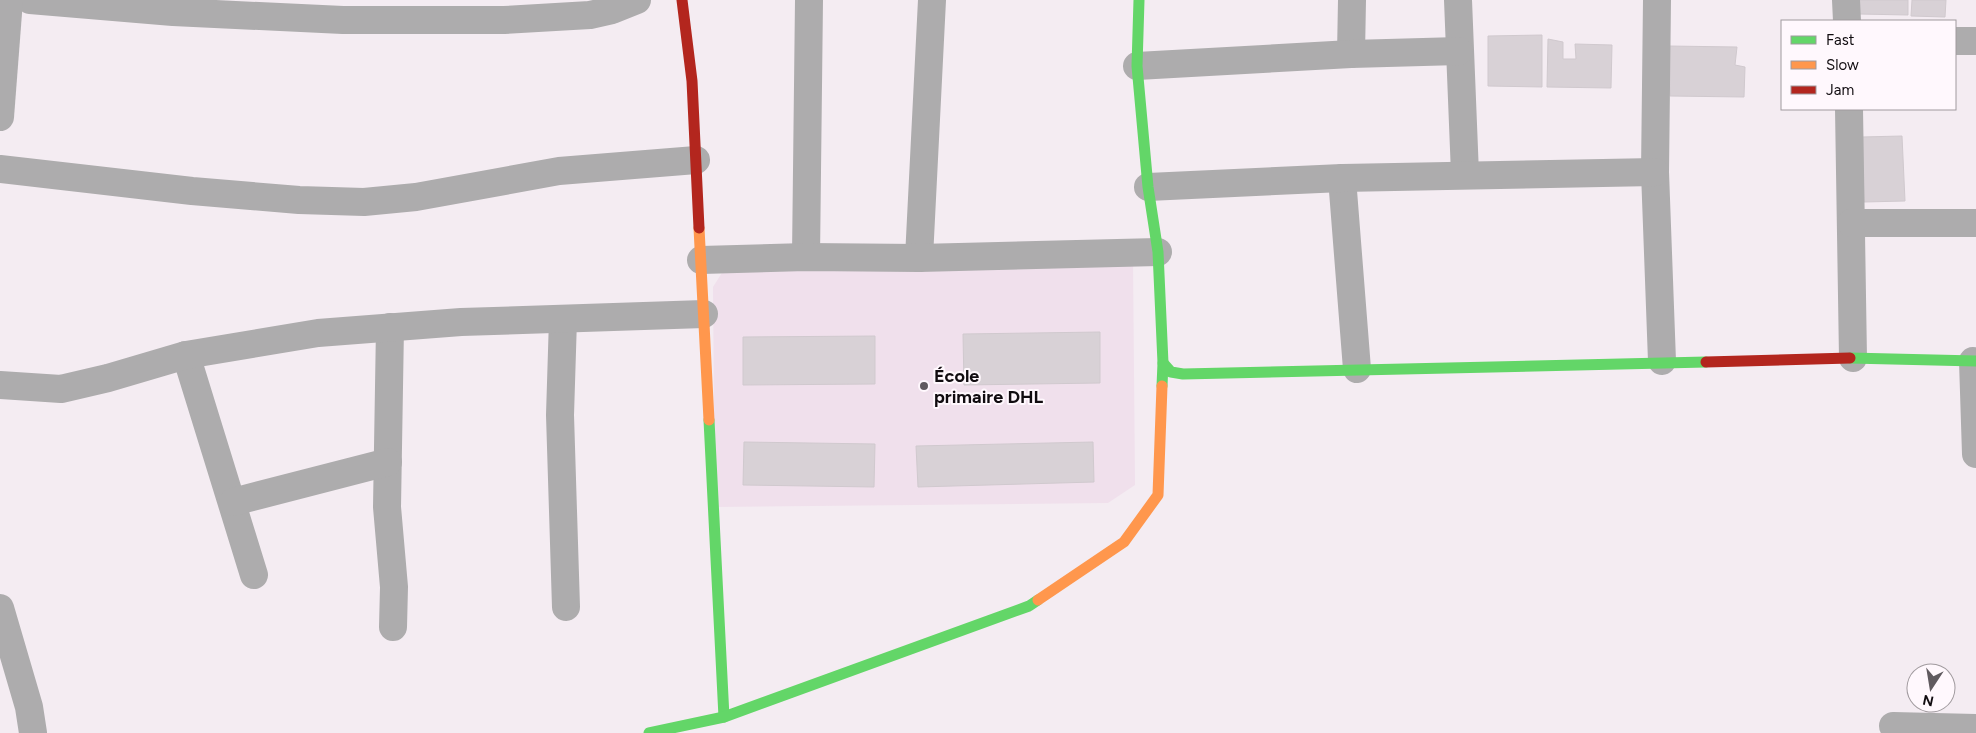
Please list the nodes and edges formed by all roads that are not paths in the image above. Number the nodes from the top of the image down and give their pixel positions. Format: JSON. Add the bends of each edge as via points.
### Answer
{"nodes":[{"id":1,"x":9,"y":0,"type":"edge"},
{"id":2,"x":30,"y":0,"type":"edge"},
{"id":3,"x":637,"y":0,"type":"edge"},
{"id":4,"x":682,"y":0,"type":"edge"},
{"id":5,"x":809,"y":0,"type":"edge"},
{"id":6,"x":932,"y":0,"type":"edge"},
{"id":7,"x":1139,"y":0,"type":"edge"},
{"id":8,"x":1352,"y":0,"type":"edge"},
{"id":9,"x":1458,"y":0,"type":"edge"},
{"id":10,"x":1657,"y":0,"type":"edge"},
{"id":11,"x":1846,"y":0,"type":"edge"},
{"id":12,"x":504,"y":10,"type":"edge"},
{"id":13,"x":1847,"y":20,"type":"edge"},
{"id":14,"x":1976,"y":40,"type":"edge"},
{"id":15,"x":1956,"y":41,"type":"edge"},
{"id":16,"x":1459,"y":52,"type":"junction"},
{"id":17,"x":1351,"y":54,"type":"junction"},
{"id":18,"x":1137,"y":66,"type":"junction"},
{"id":19,"x":1849,"y":110,"type":"edge"},
{"id":20,"x":0,"y":117,"type":"edge"},
{"id":21,"x":696,"y":160,"type":"junction"},
{"id":22,"x":0,"y":169,"type":"edge"},
{"id":23,"x":1655,"y":172,"type":"junction"},
{"id":24,"x":1465,"y":174,"type":"junction"},
{"id":25,"x":1342,"y":178,"type":"junction"},
{"id":26,"x":1148,"y":187,"type":"junction"},
{"id":27,"x":1851,"y":223,"type":"junction"},
{"id":28,"x":1976,"y":223,"type":"edge"},
{"id":29,"x":1158,"y":252,"type":"junction"},
{"id":30,"x":806,"y":257,"type":"junction"},
{"id":31,"x":919,"y":258,"type":"junction"},
{"id":32,"x":701,"y":260,"type":"junction"},
{"id":33,"x":704,"y":314,"type":"junction"},
{"id":34,"x":563,"y":320,"type":"junction"},
{"id":35,"x":390,"y":327,"type":"junction"},
{"id":36,"x":186,"y":355,"type":"junction"},
{"id":37,"x":1853,"y":358,"type":"junction"},
{"id":38,"x":1662,"y":361,"type":"junction"},
{"id":39,"x":1974,"y":361,"type":"edge"},
{"id":40,"x":1162,"y":363,"type":"junction"},
{"id":41,"x":1357,"y":369,"type":"junction"},
{"id":42,"x":0,"y":385,"type":"edge"},
{"id":43,"x":1976,"y":454,"type":"edge"},
{"id":44,"x":388,"y":462,"type":"junction"},
{"id":45,"x":233,"y":502,"type":"junction"},
{"id":46,"x":254,"y":576,"type":"dead end"},
{"id":47,"x":566,"y":607,"type":"dead end"},
{"id":48,"x":0,"y":608,"type":"edge"},
{"id":49,"x":393,"y":626,"type":"dead end"},
{"id":50,"x":9,"y":665,"type":"edge"},
{"id":51,"x":724,"y":717,"type":"junction"},
{"id":52,"x":1893,"y":726,"type":"dead end"},
{"id":53,"x":1976,"y":728,"type":"edge"},
{"id":54,"x":33,"y":733,"type":"edge"},
{"id":55,"x":648,"y":733,"type":"edge"}],
"edges":[{"from":1,"to":20,"type":"street"},
{"from":2,"to":12,"type":"street","via":[[173,12],[343,20]]},
{"from":3,"to":12,"type":"street","via":[[590,15]]},
{"from":4,"to":21,"type":"street","via":[[692,81]]},
{"from":5,"to":30,"type":"street"},
{"from":6,"to":31,"type":"street"},
{"from":7,"to":18,"type":"street"},
{"from":8,"to":17,"type":"street"},
{"from":9,"to":16,"type":"street"},
{"from":10,"to":23,"type":"street"},
{"from":11,"to":13,"type":"street"},
{"from":14,"to":15,"type":"street"},
{"from":16,"to":17,"type":"street"},
{"from":16,"to":24,"type":"street"},
{"from":17,"to":18,"type":"street"},
{"from":18,"to":26,"type":"street"},
{"from":19,"to":27,"type":"street"},
{"from":21,"to":22,"type":"street","via":[[559,171],[416,197],[364,202],[192,191]]},
{"from":21,"to":32,"type":"street"},
{"from":23,"to":24,"type":"street"},
{"from":23,"to":38,"type":"street"},
{"from":24,"to":25,"type":"street"},
{"from":25,"to":26,"type":"street"},
{"from":25,"to":41,"type":"street"},
{"from":26,"to":29,"type":"street"},
{"from":27,"to":28,"type":"street"},
{"from":27,"to":37,"type":"street"},
{"from":29,"to":31,"type":"street"},
{"from":29,"to":40,"type":"street"},
{"from":30,"to":31,"type":"street"},
{"from":30,"to":32,"type":"street"},
{"from":32,"to":33,"type":"street"},
{"from":33,"to":34,"type":"street"},
{"from":33,"to":51,"type":"street"},
{"from":34,"to":35,"type":"street"},
{"from":34,"to":47,"type":"street","via":[[560,414]]},
{"from":35,"to":36,"type":"street","via":[[318,333]]},
{"from":35,"to":44,"type":"street"},
{"from":36,"to":42,"type":"street","via":[[61,389]]},
{"from":36,"to":45,"type":"street"},
{"from":37,"to":38,"type":"street"},
{"from":37,"to":39,"type":"street"},
{"from":38,"to":41,"type":"street"},
{"from":39,"to":43,"type":"street"},
{"from":40,"to":41,"type":"street","via":[[1171,372],[1183,374]]},
{"from":40,"to":51,"type":"street","via":[[1158,495],[1124,542],[1029,606]]},
{"from":44,"to":45,"type":"street"},
{"from":44,"to":49,"type":"street"},
{"from":45,"to":46,"type":"street"},
{"from":48,"to":50,"type":"street"},
{"from":50,"to":54,"type":"street","via":[[29,707]]},
{"from":51,"to":55,"type":"street"},
{"from":52,"to":53,"type":"street"}]}
